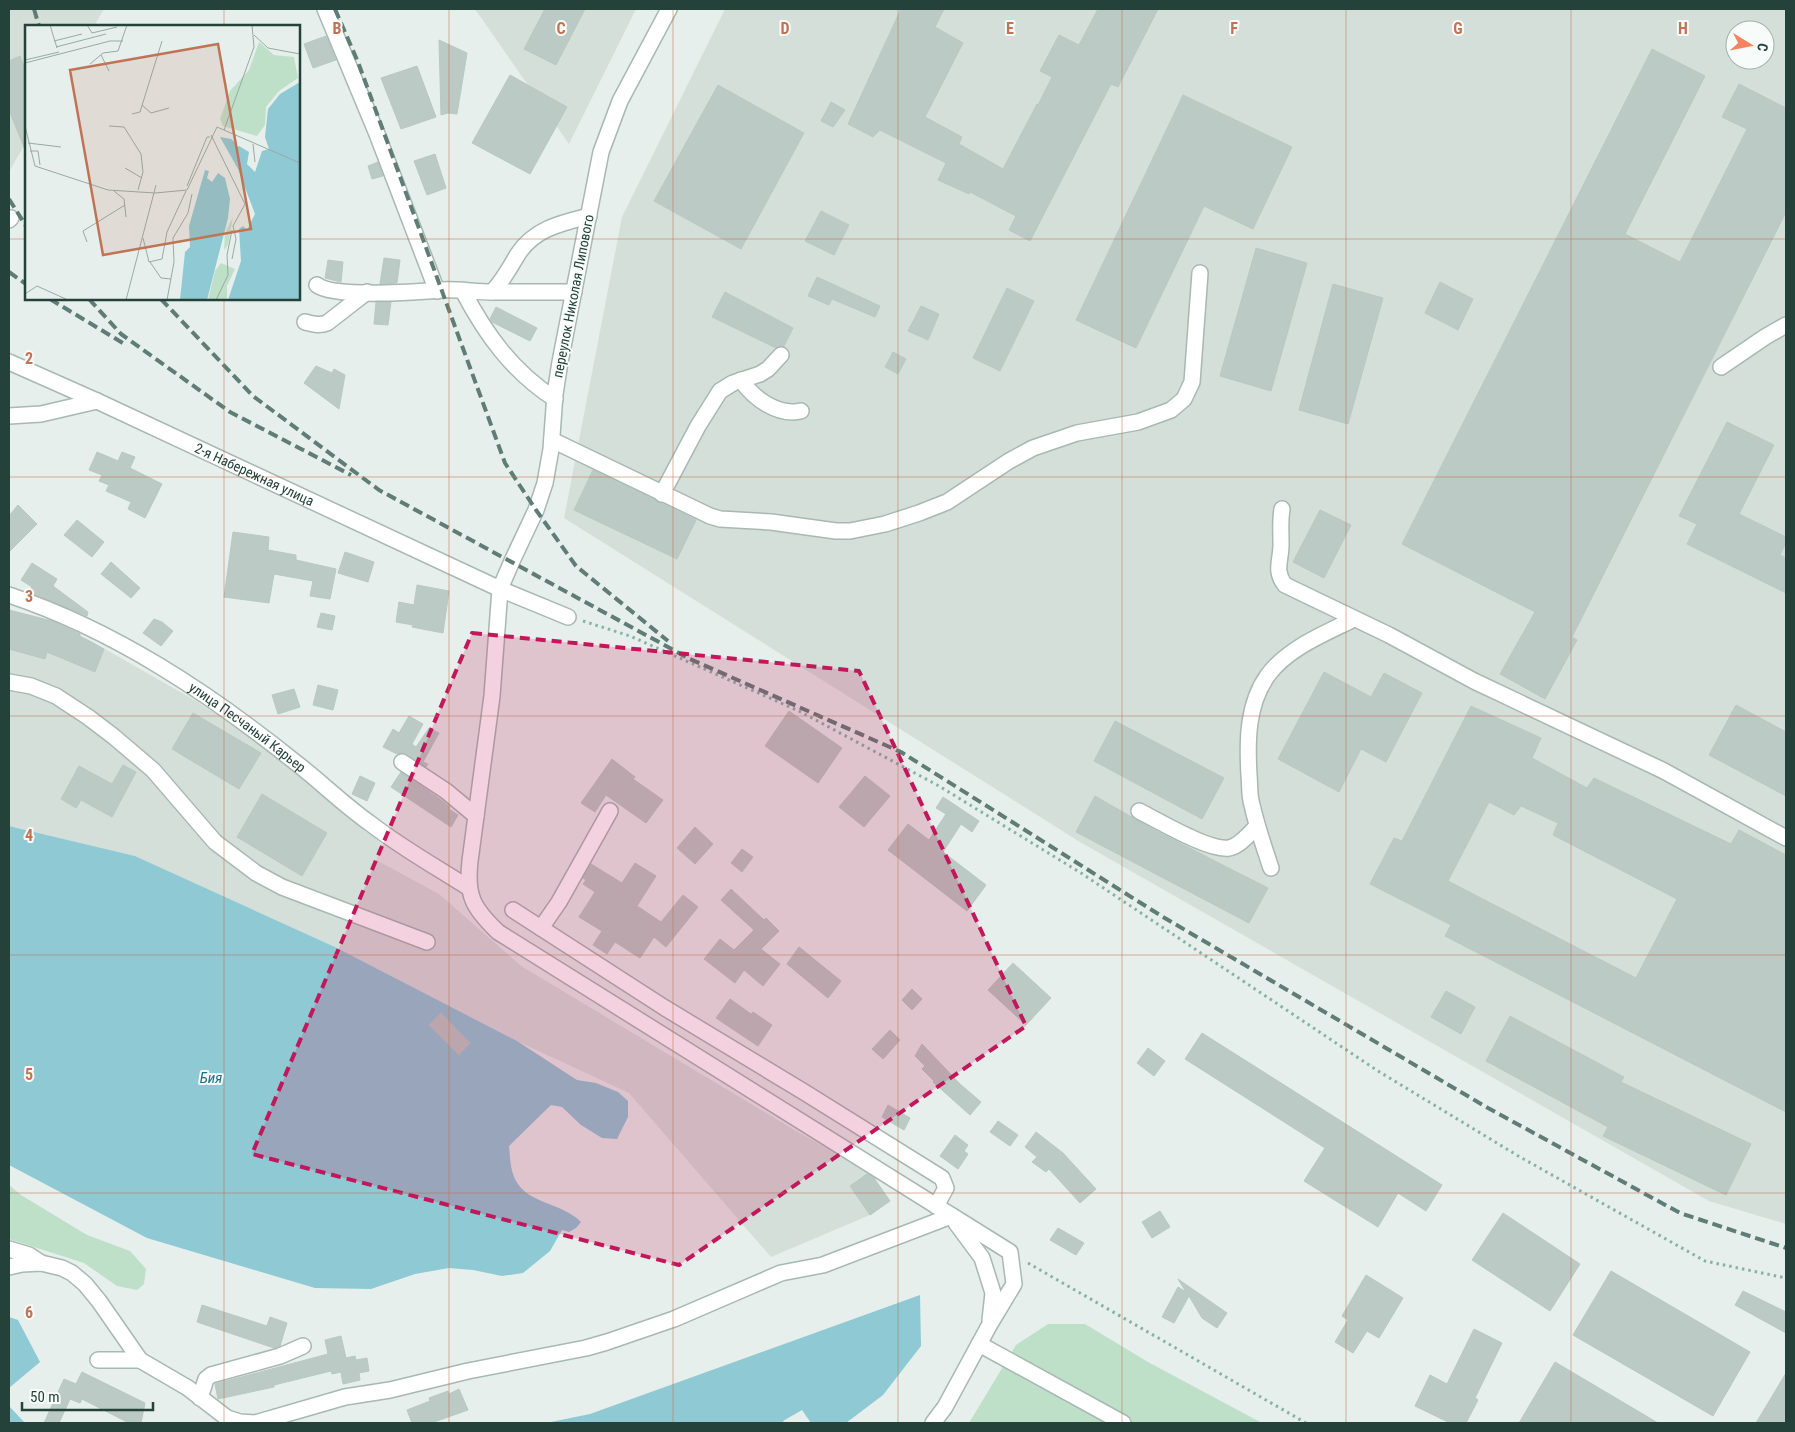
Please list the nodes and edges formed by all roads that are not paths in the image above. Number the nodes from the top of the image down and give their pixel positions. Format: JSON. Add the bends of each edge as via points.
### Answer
{"nodes":[{"id":1,"x":325,"y":9,"type":"edge"},
{"id":2,"x":669,"y":9,"type":"edge"},
{"id":3,"x":589,"y":216,"type":"junction"},
{"id":4,"x":1200,"y":273,"type":"dead end"},
{"id":5,"x":317,"y":285,"type":"dead end"},
{"id":6,"x":437,"y":291,"type":"junction"},
{"id":7,"x":463,"y":291,"type":"junction"},
{"id":8,"x":367,"y":292,"type":"junction"},
{"id":9,"x":492,"y":292,"type":"junction"},
{"id":10,"x":574,"y":292,"type":"junction"},
{"id":11,"x":305,"y":322,"type":"dead end"},
{"id":12,"x":1786,"y":325,"type":"edge"},
{"id":13,"x":781,"y":355,"type":"dead end"},
{"id":14,"x":9,"y":362,"type":"edge"},
{"id":15,"x":1721,"y":367,"type":"dead end"},
{"id":16,"x":741,"y":380,"type":"junction"},
{"id":17,"x":555,"y":399,"type":"junction"},
{"id":18,"x":97,"y":401,"type":"junction"},
{"id":19,"x":801,"y":411,"type":"dead end"},
{"id":20,"x":9,"y":416,"type":"edge"},
{"id":21,"x":552,"y":440,"type":"junction"},
{"id":22,"x":662,"y":494,"type":"junction"},
{"id":23,"x":1282,"y":509,"type":"dead end"},
{"id":24,"x":500,"y":589,"type":"junction"},
{"id":25,"x":9,"y":596,"type":"edge"},
{"id":26,"x":568,"y":617,"type":"road end"},
{"id":27,"x":1354,"y":619,"type":"junction"},
{"id":28,"x":9,"y":682,"type":"edge"},
{"id":29,"x":402,"y":762,"type":"dead end"},
{"id":30,"x":610,"y":811,"type":"dead end"},
{"id":31,"x":1139,"y":811,"type":"dead end"},
{"id":32,"x":476,"y":816,"type":"junction"},
{"id":33,"x":1257,"y":826,"type":"junction"},
{"id":34,"x":1786,"y":838,"type":"edge"},
{"id":35,"x":1271,"y":868,"type":"dead end"},
{"id":36,"x":469,"y":888,"type":"junction"},
{"id":37,"x":513,"y":910,"type":"dead end"},
{"id":38,"x":541,"y":928,"type":"junction"},
{"id":39,"x":427,"y":942,"type":"dead end"},
{"id":40,"x":936,"y":1206,"type":"junction"},
{"id":41,"x":951,"y":1216,"type":"junction"},
{"id":42,"x":9,"y":1249,"type":"edge"},
{"id":43,"x":41,"y":1263,"type":"junction"},
{"id":44,"x":9,"y":1267,"type":"edge"},
{"id":45,"x":990,"y":1324,"type":"junction"},
{"id":46,"x":979,"y":1344,"type":"junction"},
{"id":47,"x":302,"y":1346,"type":"dead end"},
{"id":48,"x":98,"y":1360,"type":"dead end"},
{"id":49,"x":140,"y":1360,"type":"junction"},
{"id":50,"x":200,"y":1398,"type":"junction"},
{"id":51,"x":255,"y":1423,"type":"edge"},
{"id":52,"x":933,"y":1423,"type":"edge"},
{"id":53,"x":1123,"y":1423,"type":"edge"}],
"edges":[{"from":1,"to":6,"type":"street"},
{"from":2,"to":3,"type":"street","name":"переулок Николая Липового","via":[[620,101],[601,152]]},
{"from":3,"to":9,"type":"street","via":[[558,223],[536,234],[526,243]]},
{"from":3,"to":10,"type":"street","name":"переулок Николая Липового"},
{"from":4,"to":22,"type":"street","via":[[1192,382],[1178,404],[1171,410],[1138,422],[1077,433],[1033,448],[947,502],[919,514],[885,524],[836,531],[720,519]]},
{"from":5,"to":8,"type":"street","via":[[327,290]]},
{"from":6,"to":7,"type":"street"},
{"from":6,"to":8,"type":"street"},
{"from":7,"to":9,"type":"street"},
{"from":7,"to":17,"type":"street","via":[[499,348],[532,383]]},
{"from":8,"to":11,"type":"street","via":[[323,325]]},
{"from":9,"to":10,"type":"street"},
{"from":10,"to":17,"type":"street","name":"переулок Николая Липового"},
{"from":12,"to":15,"type":"street"},
{"from":13,"to":16,"type":"street","via":[[768,369]]},
{"from":14,"to":18,"type":"street","name":"2-я Набережная улица"},
{"from":16,"to":19,"type":"street","via":[[748,391],[771,406],[793,413]]},
{"from":16,"to":22,"type":"street","via":[[720,391]]},
{"from":17,"to":21,"type":"street","name":"переулок Николая Липового"},
{"from":18,"to":20,"type":"street","via":[[41,414]]},
{"from":18,"to":24,"type":"street","name":"2-я Набережная улица"},
{"from":21,"to":22,"type":"street"},
{"from":21,"to":24,"type":"street","name":"переулок Николая Липового","via":[[545,483],[536,510]]},
{"from":23,"to":27,"type":"street","via":[[1281,552],[1277,565],[1281,581]]},
{"from":24,"to":26,"type":"street","name":"2-я Набережная улица"},
{"from":24,"to":32,"type":"street","name":"переулок Николая Липового","via":[[492,696]]},
{"from":25,"to":36,"type":"street","name":"улица Песчаный Карьер","via":[[91,628],[196,689],[294,761],[372,825]]},
{"from":27,"to":33,"type":"street","via":[[1284,659],[1268,675],[1257,693],[1251,712],[1248,748],[1251,803]]},
{"from":27,"to":34,"type":"street","via":[[1474,681],[1664,771]]},
{"from":28,"to":39,"type":"street","via":[[56,696],[94,722],[153,770],[215,842],[256,873]]},
{"from":29,"to":32,"type":"street","via":[[446,791]]},
{"from":30,"to":38,"type":"street"},
{"from":31,"to":33,"type":"street","via":[[1222,848],[1231,848]]},
{"from":32,"to":36,"type":"street","name":"переулок Николая Липового"},
{"from":33,"to":35,"type":"street"},
{"from":36,"to":40,"type":"street","via":[[475,906],[498,932]]},
{"from":37,"to":38,"type":"street"},
{"from":38,"to":40,"type":"street","via":[[942,1178],[946,1188]]},
{"from":40,"to":41,"type":"street"},
{"from":41,"to":45,"type":"street","via":[[982,1258],[993,1292]]},
{"from":41,"to":45,"type":"street","via":[[1010,1252],[1014,1284]]},
{"from":41,"to":51,"type":"street","via":[[823,1265],[781,1273],[674,1319],[607,1342],[345,1397]]},
{"from":42,"to":43,"type":"street"},
{"from":43,"to":44,"type":"street"},
{"from":43,"to":49,"type":"street","via":[[72,1273],[85,1284]]},
{"from":45,"to":46,"type":"street"},
{"from":46,"to":52,"type":"street"},
{"from":46,"to":53,"type":"street"},
{"from":47,"to":50,"type":"street","via":[[280,1356],[211,1375],[206,1379]]},
{"from":48,"to":49,"type":"street"},
{"from":49,"to":50,"type":"street"},
{"from":50,"to":51,"type":"street","via":[[227,1418]]}]}
